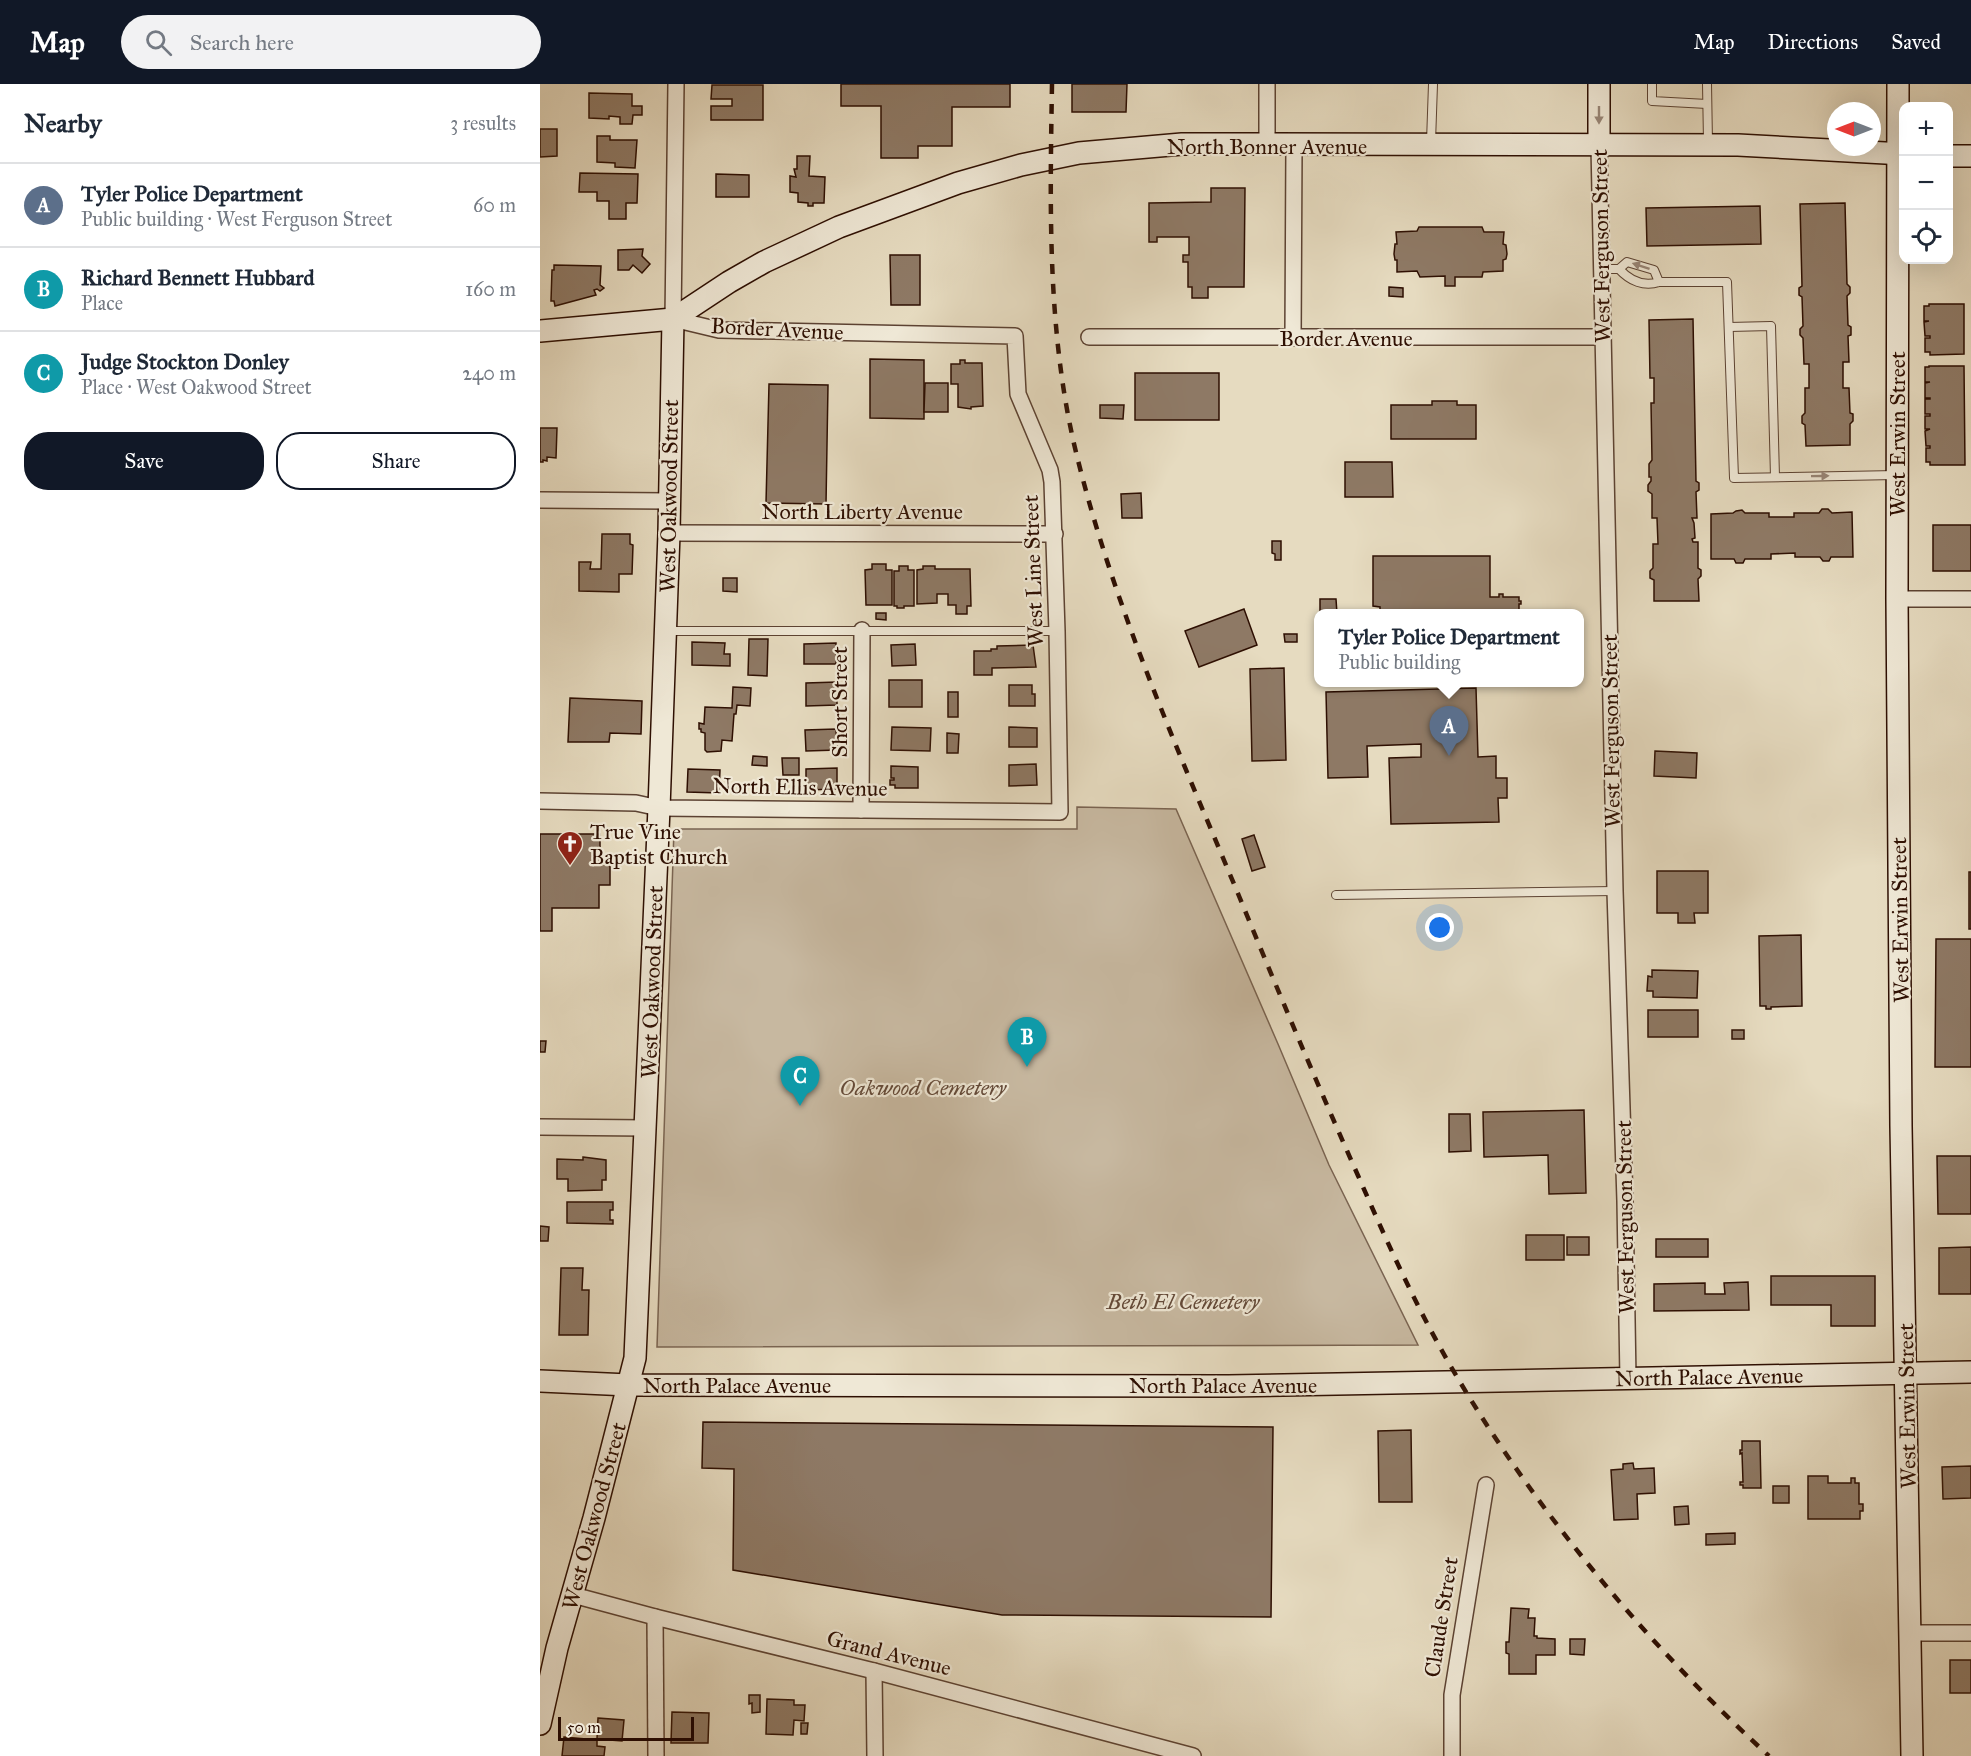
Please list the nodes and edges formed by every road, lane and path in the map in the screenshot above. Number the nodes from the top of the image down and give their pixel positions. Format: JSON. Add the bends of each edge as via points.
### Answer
{"nodes":[{"id":1,"x":676,"y":84,"type":"edge"},
{"id":2,"x":1267,"y":84,"type":"edge"},
{"id":3,"x":1433,"y":84,"type":"edge"},
{"id":4,"x":1599,"y":84,"type":"edge"},
{"id":5,"x":1652,"y":84,"type":"edge"},
{"id":6,"x":1707,"y":84,"type":"edge"},
{"id":7,"x":1898,"y":84,"type":"edge"},
{"id":8,"x":1707,"y":104,"type":"junction"},
{"id":9,"x":1899,"y":107,"type":"edge"},
{"id":10,"x":1267,"y":144,"type":"junction"},
{"id":11,"x":1294,"y":145,"type":"junction"},
{"id":12,"x":1431,"y":146,"type":"junction"},
{"id":13,"x":1599,"y":146,"type":"junction"},
{"id":14,"x":1708,"y":146,"type":"junction"},
{"id":15,"x":1899,"y":154,"type":"edge"},
{"id":16,"x":1901,"y":156,"type":"edge"},
{"id":17,"x":1953,"y":156,"type":"edge"},
{"id":18,"x":1971,"y":156,"type":"edge"},
{"id":19,"x":1601,"y":269,"type":"junction"},
{"id":20,"x":1619,"y":269,"type":"junction"},
{"id":21,"x":1659,"y":282,"type":"junction"},
{"id":22,"x":673,"y":320,"type":"junction"},
{"id":23,"x":1729,"y":327,"type":"junction"},
{"id":24,"x":540,"y":331,"type":"edge"},
{"id":25,"x":1016,"y":336,"type":"joint"},
{"id":26,"x":1089,"y":337,"type":"dead end"},
{"id":27,"x":1603,"y":337,"type":"junction"},
{"id":28,"x":1293,"y":338,"type":"junction"},
{"id":29,"x":1897,"y":475,"type":"junction"},
{"id":30,"x":1775,"y":477,"type":"junction"},
{"id":31,"x":540,"y":500,"type":"edge"},
{"id":32,"x":669,"y":501,"type":"junction"},
{"id":33,"x":669,"y":533,"type":"junction"},
{"id":34,"x":1055,"y":534,"type":"junction"},
{"id":35,"x":1897,"y":599,"type":"junction"},
{"id":36,"x":1971,"y":599,"type":"edge"},
{"id":37,"x":862,"y":630,"type":"junction"},
{"id":38,"x":665,"y":631,"type":"junction"},
{"id":39,"x":1057,"y":631,"type":"junction"},
{"id":40,"x":540,"y":801,"type":"edge"},
{"id":41,"x":659,"y":808,"type":"junction"},
{"id":42,"x":861,"y":810,"type":"junction"},
{"id":43,"x":1060,"y":812,"type":"joint"},
{"id":44,"x":1615,"y":891,"type":"junction"},
{"id":45,"x":1336,"y":895,"type":"dead end"},
{"id":46,"x":540,"y":1127,"type":"edge"},
{"id":47,"x":646,"y":1128,"type":"junction"},
{"id":48,"x":1971,"y":1372,"type":"edge"},
{"id":49,"x":1906,"y":1373,"type":"junction"},
{"id":50,"x":1628,"y":1379,"type":"junction"},
{"id":51,"x":540,"y":1381,"type":"edge"},
{"id":52,"x":629,"y":1384,"type":"junction"},
{"id":53,"x":1486,"y":1485,"type":"dead end"},
{"id":54,"x":573,"y":1595,"type":"junction"},
{"id":55,"x":655,"y":1617,"type":"junction"},
{"id":56,"x":1971,"y":1632,"type":"edge"},
{"id":57,"x":1910,"y":1633,"type":"junction"},
{"id":58,"x":873,"y":1671,"type":"junction"},
{"id":59,"x":540,"y":1724,"type":"edge"},
{"id":60,"x":1175,"y":1754,"type":"edge"},
{"id":61,"x":656,"y":1756,"type":"edge"},
{"id":62,"x":875,"y":1756,"type":"edge"},
{"id":63,"x":1193,"y":1756,"type":"edge"},
{"id":64,"x":1452,"y":1756,"type":"edge"},
{"id":65,"x":1912,"y":1756,"type":"edge"}],
"edges":[{"from":1,"to":22,"type":"street","name":"West Oakwood Street"},
{"from":2,"to":10,"type":"street"},
{"from":3,"to":12,"type":"lane"},
{"from":4,"to":13,"type":"main road","name":"West Ferguson Street","one_way":true},
{"from":5,"to":8,"type":"lane","via":[[1652,101]]},
{"from":6,"to":8,"type":"lane"},
{"from":7,"to":9,"type":"main road","name":"West Erwin Street"},
{"from":8,"to":14,"type":"lane"},
{"from":10,"to":11,"type":"main road","name":"North Bonner Avenue"},
{"from":10,"to":22,"type":"main road","name":"North Bonner Avenue","via":[[1182,144],[1079,153],[958,183],[839,227],[764,262]]},
{"from":11,"to":12,"type":"main road","name":"North Bonner Avenue"},
{"from":11,"to":28,"type":"street"},
{"from":12,"to":13,"type":"main road","name":"North Bonner Avenue"},
{"from":13,"to":14,"type":"main road","name":"North Bonner Avenue"},
{"from":13,"to":19,"type":"street","name":"West Ferguson Street"},
{"from":14,"to":15,"type":"main road","name":"North Bonner Avenue"},
{"from":16,"to":29,"type":"main road","name":"West Erwin Street"},
{"from":17,"to":18,"type":"main road"},
{"from":19,"to":20,"type":"lane"},
{"from":19,"to":27,"type":"street","name":"West Ferguson Street"},
{"from":20,"to":21,"type":"lane","via":[[1627,278],[1650,285]]},
{"from":21,"to":20,"type":"lane","one_way":true,"via":[[1654,270],[1628,262]]},
{"from":21,"to":23,"type":"lane","via":[[1727,282]]},
{"from":22,"to":24,"type":"main road","name":"Border Avenue"},
{"from":22,"to":25,"type":"street","name":"Border Avenue","via":[[719,330]]},
{"from":22,"to":32,"type":"main road","name":"West Oakwood Street"},
{"from":23,"to":30,"type":"lane","via":[[1734,478]]},
{"from":23,"to":30,"type":"lane","via":[[1771,326]]},
{"from":25,"to":34,"type":"street","name":"West Line Street","via":[[1018,394],[1050,470]]},
{"from":26,"to":28,"type":"street","name":"Border Avenue"},
{"from":27,"to":28,"type":"street","name":"Border Avenue"},
{"from":27,"to":44,"type":"street","name":"West Ferguson Street"},
{"from":30,"to":29,"type":"lane","one_way":true},
{"from":29,"to":35,"type":"main road","name":"West Erwin Street"},
{"from":31,"to":32,"type":"street"},
{"from":32,"to":33,"type":"main road","name":"West Oakwood Street"},
{"from":33,"to":34,"type":"street","name":"North Liberty Avenue"},
{"from":33,"to":38,"type":"main road","name":"West Oakwood Street"},
{"from":34,"to":39,"type":"street","name":"West Line Street"},
{"from":35,"to":36,"type":"street"},
{"from":35,"to":49,"type":"main road","name":"West Erwin Street"},
{"from":37,"to":38,"type":"lane"},
{"from":37,"to":39,"type":"lane"},
{"from":37,"to":42,"type":"street","name":"Short Street"},
{"from":38,"to":41,"type":"main road","name":"West Oakwood Street"},
{"from":39,"to":43,"type":"street","name":"West Line Street"},
{"from":40,"to":41,"type":"street","name":"North Ellis Avenue","via":[[636,803]]},
{"from":41,"to":42,"type":"street","name":"North Ellis Avenue"},
{"from":41,"to":47,"type":"main road","name":"West Oakwood Street"},
{"from":42,"to":43,"type":"street","name":"North Ellis Avenue"},
{"from":44,"to":45,"type":"lane"},
{"from":44,"to":50,"type":"street","name":"West Ferguson Street"},
{"from":46,"to":47,"type":"street"},
{"from":47,"to":52,"type":"main road","name":"West Oakwood Street","via":[[635,1358]]},
{"from":48,"to":49,"type":"main road","name":"North Palace Avenue"},
{"from":49,"to":50,"type":"main road","name":"North Palace Avenue"},
{"from":49,"to":57,"type":"main road","name":"West Erwin Street"},
{"from":50,"to":52,"type":"main road","name":"North Palace Avenue","via":[[1228,1386]]},
{"from":51,"to":52,"type":"main road","name":"North Palace Avenue"},
{"from":52,"to":54,"type":"main road","name":"West Oakwood Street"},
{"from":53,"to":64,"type":"street","name":"Claude Street","via":[[1452,1695]]},
{"from":54,"to":55,"type":"street","name":"Grand Avenue"},
{"from":54,"to":59,"type":"main road","name":"West Oakwood Street"},
{"from":55,"to":58,"type":"street","name":"Grand Avenue"},
{"from":55,"to":61,"type":"street"},
{"from":56,"to":57,"type":"street"},
{"from":57,"to":65,"type":"main road","name":"West Erwin Street"},
{"from":58,"to":60,"type":"street","name":"Grand Avenue"},
{"from":58,"to":62,"type":"street"},
{"from":60,"to":63,"type":"street","name":"Grand Avenue"}]}
